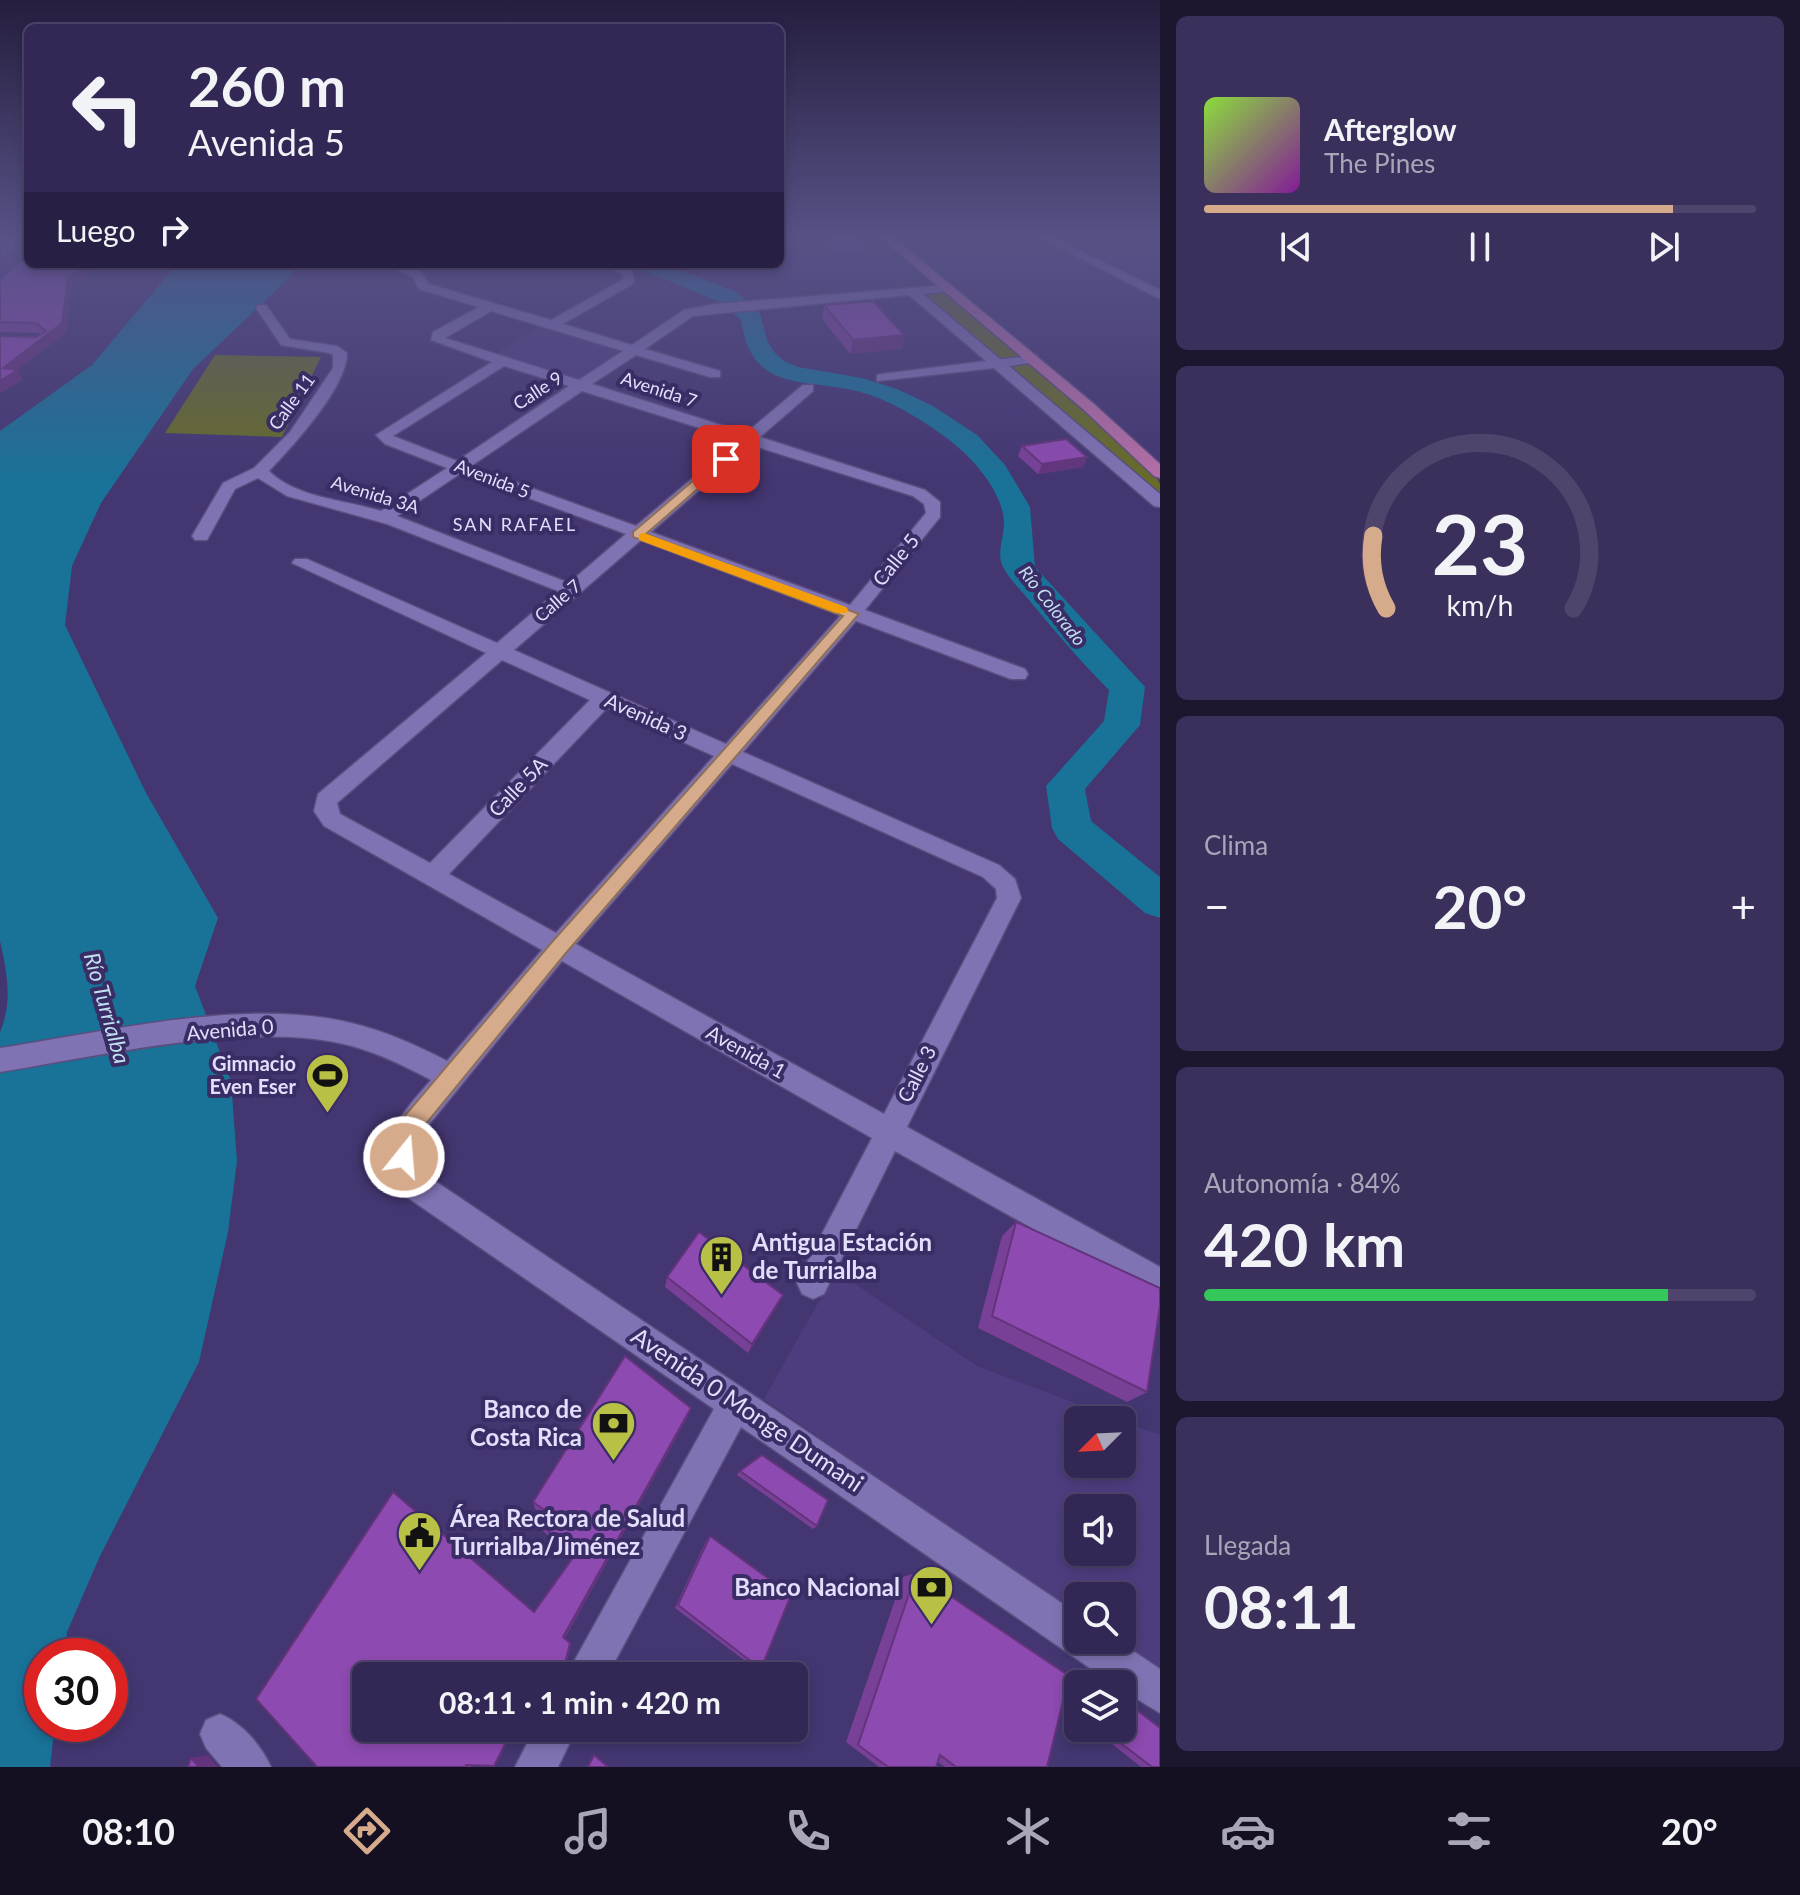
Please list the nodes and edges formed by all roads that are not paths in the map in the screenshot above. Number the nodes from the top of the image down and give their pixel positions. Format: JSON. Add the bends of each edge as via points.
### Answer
{"nodes":[{"id":1,"x":270,"y":319,"type":"edge"},
{"id":2,"x":466,"y":319,"type":"edge"},
{"id":3,"x":534,"y":319,"type":"edge"},
{"id":4,"x":562,"y":319,"type":"edge"},
{"id":5,"x":679,"y":319,"type":"edge"},
{"id":6,"x":945,"y":319,"type":"edge"},
{"id":7,"x":982,"y":319,"type":"edge"},
{"id":8,"x":552,"y":325,"type":"junction"},
{"id":9,"x":989,"y":325,"type":"junction"},
{"id":10,"x":957,"y":330,"type":"junction"},
{"id":11,"x":633,"y":350,"type":"junction"},
{"id":12,"x":1032,"y":359,"type":"junction"},
{"id":13,"x":502,"y":361,"type":"junction"},
{"id":14,"x":996,"y":363,"type":"junction"},
{"id":15,"x":715,"y":374,"type":"dead end"},
{"id":16,"x":882,"y":378,"type":"dead end"},
{"id":17,"x":581,"y":386,"type":"junction"},
{"id":18,"x":808,"y":388,"type":"dead end"},
{"id":19,"x":1066,"y":388,"type":"junction"},
{"id":20,"x":1029,"y":393,"type":"junction"},
{"id":21,"x":1104,"y":421,"type":"junction"},
{"id":22,"x":1068,"y":426,"type":"junction"},
{"id":23,"x":749,"y":440,"type":"junction"},
{"id":24,"x":460,"y":467,"type":"junction"},
{"id":25,"x":260,"y":471,"type":"junction"},
{"id":26,"x":1160,"y":475,"type":"edge"},
{"id":27,"x":1132,"y":479,"type":"junction"},
{"id":28,"x":919,"y":493,"type":"joint"},
{"id":29,"x":1160,"y":502,"type":"edge"},
{"id":30,"x":385,"y":516,"type":"junction"},
{"id":31,"x":637,"y":535,"type":"junction"},
{"id":32,"x":201,"y":536,"type":"dead end"},
{"id":33,"x":301,"y":563,"type":"dead end"},
{"id":34,"x":571,"y":590,"type":"junction"},
{"id":35,"x":852,"y":614,"type":"junction"},
{"id":36,"x":500,"y":652,"type":"junction"},
{"id":37,"x":1018,"y":674,"type":"dead end"},
{"id":38,"x":604,"y":698,"type":"junction"},
{"id":39,"x":731,"y":755,"type":"junction"},
{"id":40,"x":332,"y":820,"type":"joint"},
{"id":41,"x":991,"y":871,"type":"joint"},
{"id":42,"x":432,"y":876,"type":"junction"},
{"id":43,"x":559,"y":947,"type":"junction"},
{"id":44,"x":0,"y":1060,"type":"edge"},
{"id":45,"x":453,"y":1078,"type":"junction"},
{"id":46,"x":887,"y":1131,"type":"junction"},
{"id":47,"x":415,"y":1185,"type":"joint"},
{"id":48,"x":813,"y":1283,"type":"dead end"},
{"id":49,"x":1160,"y":1284,"type":"edge"},
{"id":50,"x":736,"y":1402,"type":"junction"},
{"id":51,"x":1064,"y":1627,"type":"edge"},
{"id":52,"x":1103,"y":1654,"type":"edge"},
{"id":53,"x":594,"y":1662,"type":"edge"},
{"id":54,"x":1160,"y":1693,"type":"edge"},
{"id":55,"x":220,"y":1734,"type":"dead end"},
{"id":56,"x":549,"y":1742,"type":"edge"},
{"id":57,"x":250,"y":1767,"type":"edge"},
{"id":58,"x":536,"y":1767,"type":"edge"}],
"edges":[{"from":1,"to":25,"type":"street","name":"Calle 11","via":[[286,342],[340,353],[340,368],[295,435]]},
{"from":2,"to":13,"type":"street","name":"Avenida 7","via":[[438,335],[438,340]]},
{"from":3,"to":8,"type":"street"},
{"from":4,"to":8,"type":"street"},
{"from":5,"to":11,"type":"street","name":"Calle 9"},
{"from":6,"to":10,"type":"street"},
{"from":7,"to":9,"type":"main road"},
{"from":8,"to":11,"type":"street"},
{"from":9,"to":10,"type":"street"},
{"from":9,"to":12,"type":"main road"},
{"from":10,"to":14,"type":"street"},
{"from":11,"to":15,"type":"street"},
{"from":11,"to":17,"type":"street","name":"Calle 9"},
{"from":12,"to":14,"type":"street"},
{"from":12,"to":19,"type":"main road"},
{"from":13,"to":17,"type":"street","name":"Avenida 7"},
{"from":13,"to":24,"type":"street","name":"Avenida 5","via":[[384,435]]},
{"from":14,"to":16,"type":"street"},
{"from":14,"to":20,"type":"street"},
{"from":17,"to":23,"type":"street","name":"Avenida 7"},
{"from":17,"to":24,"type":"street","name":"Calle 9"},
{"from":18,"to":23,"type":"street","name":"Calle 7"},
{"from":19,"to":20,"type":"street"},
{"from":19,"to":21,"type":"main road"},
{"from":20,"to":22,"type":"street"},
{"from":21,"to":22,"type":"street"},
{"from":21,"to":26,"type":"main road"},
{"from":22,"to":27,"type":"street"},
{"from":23,"to":28,"type":"street","name":"Avenida 7"},
{"from":23,"to":31,"type":"street","name":"Calle 7"},
{"from":24,"to":30,"type":"street","name":"Calle 9"},
{"from":24,"to":31,"type":"street","name":"Avenida 5"},
{"from":25,"to":30,"type":"street","name":"Avenida 3A","via":[[286,491]]},
{"from":25,"to":32,"type":"street","name":"Calle 11","via":[[229,486]]},
{"from":26,"to":27,"type":"street"},
{"from":27,"to":29,"type":"street"},
{"from":28,"to":35,"type":"street","name":"Calle 5","via":[[932,502],[934,513]]},
{"from":30,"to":34,"type":"street","name":"Avenida 3A"},
{"from":31,"to":34,"type":"street","name":"Calle 7"},
{"from":31,"to":35,"type":"street","name":"Avenida 5"},
{"from":33,"to":36,"type":"street","name":"Avenida 3"},
{"from":34,"to":36,"type":"street","name":"Calle 7"},
{"from":35,"to":37,"type":"street","name":"Avenida 5"},
{"from":35,"to":39,"type":"street","name":"Calle 5"},
{"from":36,"to":38,"type":"street","name":"Avenida 3"},
{"from":36,"to":40,"type":"street","name":"Calle 7","via":[[326,800],[325,811]]},
{"from":38,"to":39,"type":"street","name":"Avenida 3"},
{"from":38,"to":42,"type":"street","name":"Calle 5A"},
{"from":39,"to":41,"type":"street","name":"Avenida 3"},
{"from":39,"to":43,"type":"street","name":"Calle 5"},
{"from":40,"to":42,"type":"street","name":"Avenida 1"},
{"from":41,"to":46,"type":"street","name":"Calle 3","via":[[1004,882],[1009,898]]},
{"from":42,"to":43,"type":"street","name":"Avenida 1"},
{"from":43,"to":45,"type":"street","name":"Calle 5"},
{"from":43,"to":46,"type":"street","name":"Avenida 1"},
{"from":44,"to":45,"type":"street","name":"Avenida 0","via":[[211,1028],[294,1026],[350,1034],[402,1051]]},
{"from":45,"to":47,"type":"street","name":"Calle 5","via":[[410,1126],[404,1157]]},
{"from":46,"to":48,"type":"street","name":"Calle 3"},
{"from":46,"to":49,"type":"street","name":"Avenida 1"},
{"from":47,"to":50,"type":"street","name":"Avenida 0 Monge Dumani"},
{"from":50,"to":51,"type":"street","name":"Avenida 0 Monge Dumani"},
{"from":50,"to":53,"type":"street"},
{"from":52,"to":54,"type":"street","name":"Avenida 0 Monge Dumani"},
{"from":55,"to":57,"type":"street"},
{"from":56,"to":58,"type":"street"}]}
